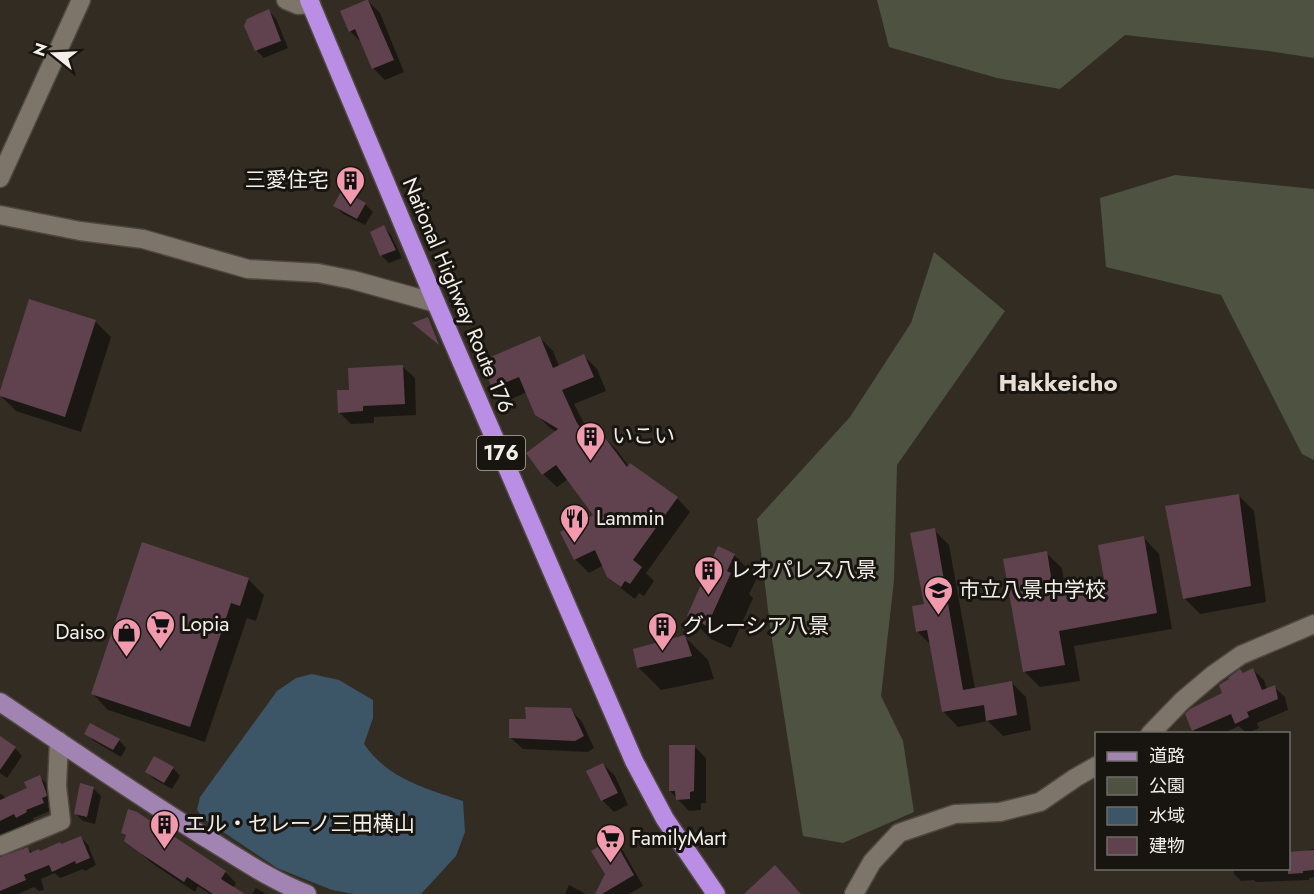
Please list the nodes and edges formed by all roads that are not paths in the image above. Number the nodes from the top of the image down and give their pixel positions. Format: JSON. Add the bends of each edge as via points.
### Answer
{"nodes":[{"id":1,"x":81,"y":0,"type":"edge"},
{"id":2,"x":286,"y":0,"type":"edge"},
{"id":3,"x":310,"y":2,"type":"edge"},
{"id":4,"x":0,"y":178,"type":"edge"},
{"id":5,"x":0,"y":215,"type":"edge"},
{"id":6,"x":436,"y":303,"type":"junction"},
{"id":7,"x":1314,"y":624,"type":"edge"},
{"id":8,"x":0,"y":702,"type":"edge"},
{"id":9,"x":1152,"y":732,"type":"edge"},
{"id":10,"x":59,"y":741,"type":"junction"},
{"id":11,"x":1095,"y":767,"type":"edge"},
{"id":12,"x":0,"y":846,"type":"edge"},
{"id":13,"x":306,"y":894,"type":"edge"},
{"id":14,"x":716,"y":894,"type":"edge"},
{"id":15,"x":854,"y":894,"type":"edge"}],
"edges":[{"from":1,"to":4,"type":"street"},
{"from":2,"to":3,"type":"street","via":[[298,5]]},
{"from":3,"to":6,"type":"highway","name":"National Highway Route 176","number":"176"},
{"from":5,"to":6,"type":"street","via":[[143,239],[248,268],[353,280]]},
{"from":6,"to":14,"type":"highway","name":"National Highway Route 176","number":"176","via":[[634,761],[665,819]]},
{"from":7,"to":9,"type":"street","via":[[1241,655],[1182,701]]},
{"from":8,"to":10,"type":"main road"},
{"from":10,"to":12,"type":"street","via":[[57,786],[61,821]]},
{"from":10,"to":13,"type":"main road","via":[[261,872]]},
{"from":11,"to":15,"type":"street","via":[[1040,802],[1000,812],[955,814],[899,833],[872,862]]}]}
